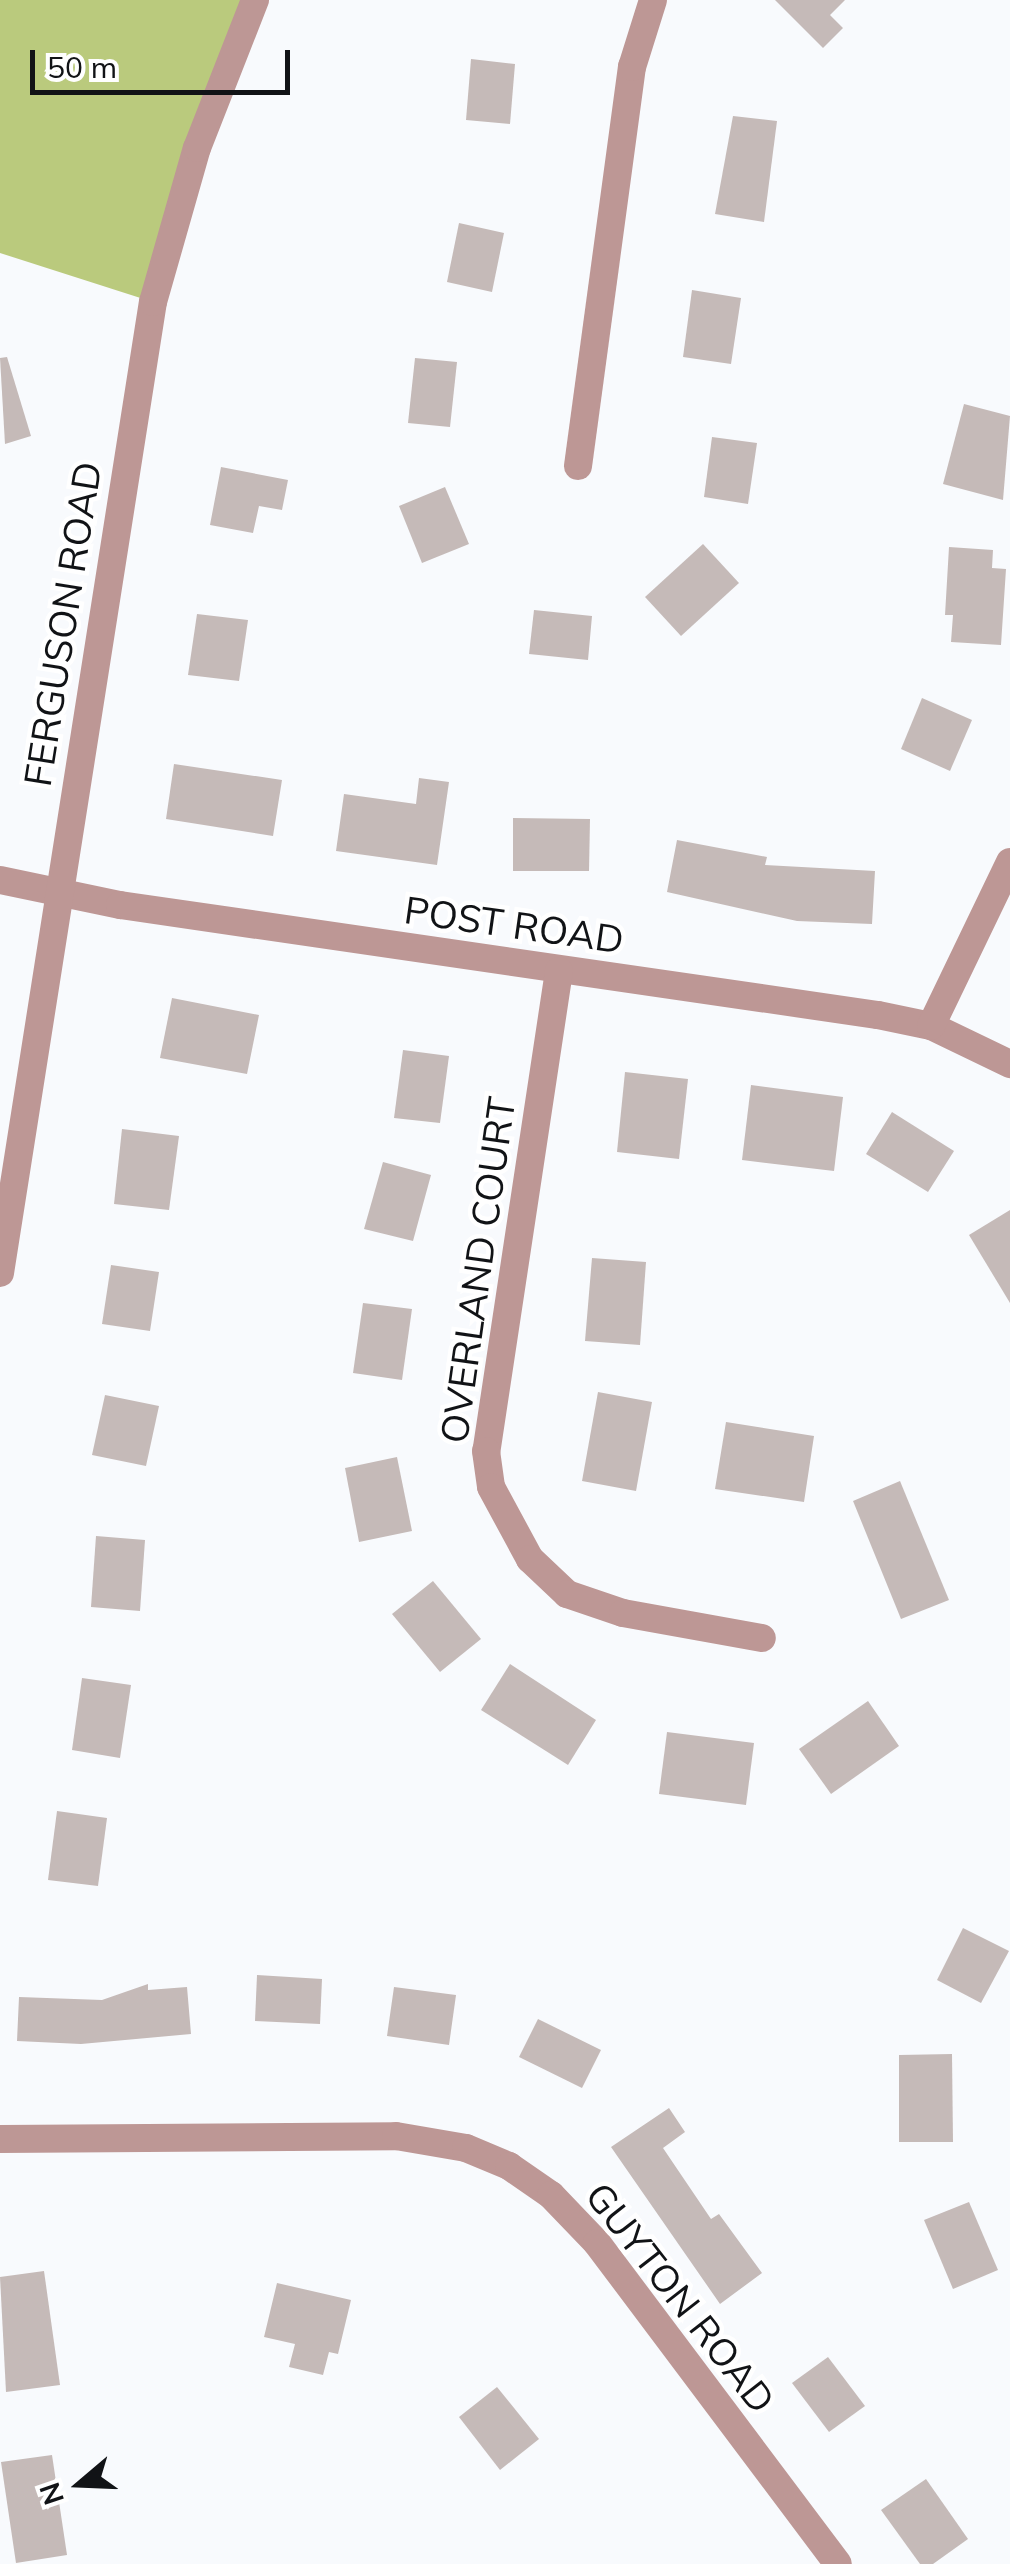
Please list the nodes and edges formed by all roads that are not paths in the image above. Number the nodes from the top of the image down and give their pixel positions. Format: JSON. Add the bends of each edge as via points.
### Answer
{"nodes":[{"id":1,"x":255,"y":0,"type":"edge"},
{"id":2,"x":653,"y":0,"type":"edge"},
{"id":3,"x":578,"y":466,"type":"dead end"},
{"id":4,"x":1010,"y":862,"type":"edge"},
{"id":5,"x":0,"y":880,"type":"edge"},
{"id":6,"x":59,"y":891,"type":"junction"},
{"id":7,"x":558,"y":971,"type":"junction"},
{"id":8,"x":931,"y":1026,"type":"junction"},
{"id":9,"x":1010,"y":1064,"type":"edge"},
{"id":10,"x":0,"y":1273,"type":"edge"},
{"id":11,"x":762,"y":1638,"type":"dead end"},
{"id":12,"x":0,"y":2139,"type":"edge"},
{"id":13,"x":838,"y":2564,"type":"edge"}],
"edges":[{"from":1,"to":6,"type":"street","name":"FERGUSON ROAD","via":[[196,148],[153,302]]},
{"from":2,"to":3,"type":"street","via":[[632,67]]},
{"from":4,"to":8,"type":"street"},
{"from":5,"to":6,"type":"street","name":"POST ROAD"},
{"from":6,"to":7,"type":"street","name":"POST ROAD"},
{"from":6,"to":10,"type":"street","name":"FERGUSON ROAD"},
{"from":7,"to":8,"type":"street","name":"POST ROAD"},
{"from":7,"to":11,"type":"street","name":"OVERLAND COURT","via":[[486,1451],[491,1487],[521,1547],[567,1594],[623,1613]]},
{"from":8,"to":9,"type":"street","name":"POST ROAD"},
{"from":12,"to":13,"type":"street","name":"GUYTON ROAD","via":[[396,2136],[466,2148],[510,2166],[551,2195],[597,2243]]}]}
